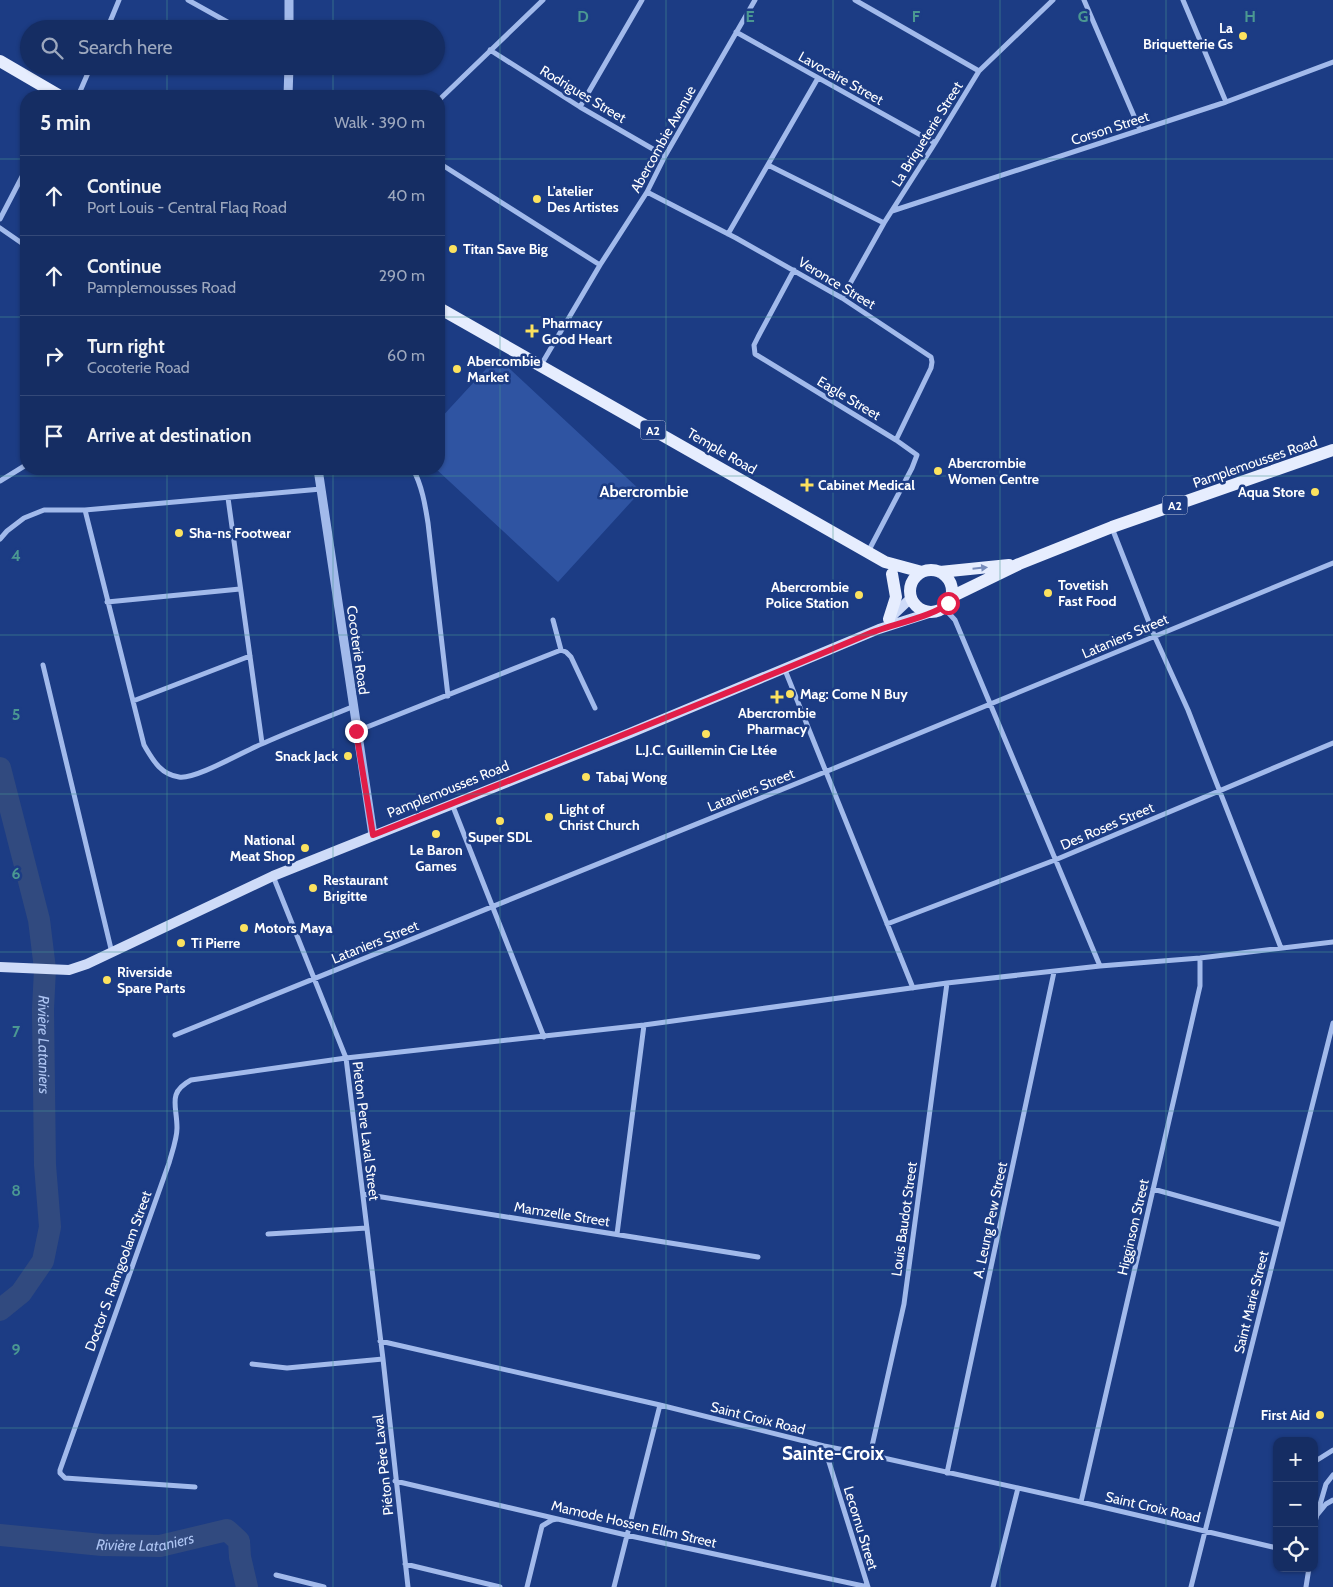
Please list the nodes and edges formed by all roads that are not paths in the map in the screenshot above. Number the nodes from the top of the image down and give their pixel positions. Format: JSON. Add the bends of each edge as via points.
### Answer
{"nodes":[{"id":1,"x":119,"y":0,"type":"edge"},
{"id":2,"x":188,"y":0,"type":"edge"},
{"id":3,"x":288,"y":0,"type":"edge"},
{"id":4,"x":543,"y":0,"type":"edge"},
{"id":5,"x":642,"y":0,"type":"edge"},
{"id":6,"x":755,"y":0,"type":"edge"},
{"id":7,"x":855,"y":0,"type":"edge"},
{"id":8,"x":1053,"y":0,"type":"edge"},
{"id":9,"x":1084,"y":0,"type":"edge"},
{"id":10,"x":1183,"y":0,"type":"edge"},
{"id":11,"x":111,"y":20,"type":"edge"},
{"id":12,"x":224,"y":20,"type":"edge"},
{"id":13,"x":289,"y":20,"type":"edge"},
{"id":14,"x":736,"y":32,"type":"junction"},
{"id":15,"x":490,"y":50,"type":"junction"},
{"id":16,"x":0,"y":61,"type":"edge"},
{"id":17,"x":1333,"y":62,"type":"edge"},
{"id":18,"x":979,"y":72,"type":"junction"},
{"id":19,"x":20,"y":73,"type":"edge"},
{"id":20,"x":24,"y":75,"type":"edge"},
{"id":21,"x":87,"y":75,"type":"edge"},
{"id":22,"x":288,"y":75,"type":"edge"},
{"id":23,"x":818,"y":78,"type":"junction"},
{"id":24,"x":50,"y":90,"type":"edge"},
{"id":25,"x":81,"y":90,"type":"edge"},
{"id":26,"x":288,"y":90,"type":"edge"},
{"id":27,"x":445,"y":94,"type":"edge"},
{"id":28,"x":1226,"y":102,"type":"junction"},
{"id":29,"x":580,"y":107,"type":"junction"},
{"id":30,"x":1140,"y":130,"type":"junction"},
{"id":31,"x":935,"y":143,"type":"junction"},
{"id":32,"x":665,"y":156,"type":"junction"},
{"id":33,"x":768,"y":164,"type":"junction"},
{"id":34,"x":445,"y":167,"type":"edge"},
{"id":35,"x":20,"y":181,"type":"edge"},
{"id":36,"x":646,"y":192,"type":"junction"},
{"id":37,"x":892,"y":211,"type":"junction"},
{"id":38,"x":0,"y":219,"type":"edge"},
{"id":39,"x":884,"y":223,"type":"junction"},
{"id":40,"x":0,"y":228,"type":"edge"},
{"id":41,"x":728,"y":234,"type":"junction"},
{"id":42,"x":20,"y":242,"type":"edge"},
{"id":43,"x":600,"y":264,"type":"junction"},
{"id":44,"x":794,"y":270,"type":"junction"},
{"id":45,"x":842,"y":298,"type":"junction"},
{"id":46,"x":445,"y":311,"type":"edge"},
{"id":47,"x":541,"y":365,"type":"junction"},
{"id":48,"x":896,"y":440,"type":"junction"},
{"id":49,"x":1333,"y":450,"type":"edge"},
{"id":50,"x":20,"y":468,"type":"edge"},
{"id":51,"x":319,"y":475,"type":"edge"},
{"id":52,"x":415,"y":475,"type":"edge"},
{"id":53,"x":0,"y":480,"type":"edge"},
{"id":54,"x":321,"y":489,"type":"junction"},
{"id":55,"x":228,"y":498,"type":"junction"},
{"id":56,"x":85,"y":510,"type":"junction"},
{"id":57,"x":1112,"y":527,"type":"junction"},
{"id":58,"x":0,"y":539,"type":"edge"},
{"id":59,"x":868,"y":552,"type":"junction"},
{"id":60,"x":885,"y":562,"type":"junction"},
{"id":61,"x":1333,"y":563,"type":"edge"},
{"id":62,"x":1019,"y":564,"type":"junction"},
{"id":63,"x":922,"y":572,"type":"junction"},
{"id":64,"x":940,"y":572,"type":"junction"},
{"id":65,"x":892,"y":574,"type":"junction"},
{"id":66,"x":240,"y":590,"type":"junction"},
{"id":67,"x":910,"y":595,"type":"junction"},
{"id":68,"x":107,"y":602,"type":"junction"},
{"id":69,"x":948,"y":602,"type":"junction"},
{"id":70,"x":932,"y":612,"type":"junction"},
{"id":71,"x":889,"y":619,"type":"junction"},
{"id":72,"x":553,"y":620,"type":"dead end"},
{"id":73,"x":878,"y":629,"type":"junction"},
{"id":74,"x":1154,"y":635,"type":"junction"},
{"id":75,"x":561,"y":650,"type":"junction"},
{"id":76,"x":250,"y":656,"type":"junction"},
{"id":77,"x":43,"y":665,"type":"dead end"},
{"id":78,"x":785,"y":670,"type":"junction"},
{"id":79,"x":448,"y":696,"type":"junction"},
{"id":80,"x":133,"y":701,"type":"junction"},
{"id":81,"x":990,"y":704,"type":"junction"},
{"id":82,"x":352,"y":707,"type":"junction"},
{"id":83,"x":595,"y":708,"type":"dead end"},
{"id":84,"x":356,"y":731,"type":"junction"},
{"id":85,"x":262,"y":743,"type":"junction"},
{"id":86,"x":1333,"y":743,"type":"edge"},
{"id":87,"x":825,"y":772,"type":"junction"},
{"id":88,"x":1220,"y":791,"type":"junction"},
{"id":89,"x":452,"y":804,"type":"junction"},
{"id":90,"x":373,"y":835,"type":"junction"},
{"id":91,"x":1055,"y":860,"type":"junction"},
{"id":92,"x":273,"y":876,"type":"junction"},
{"id":93,"x":492,"y":906,"type":"junction"},
{"id":94,"x":887,"y":924,"type":"junction"},
{"id":95,"x":1333,"y":942,"type":"edge"},
{"id":96,"x":1281,"y":948,"type":"junction"},
{"id":97,"x":112,"y":953,"type":"junction"},
{"id":98,"x":1200,"y":958,"type":"junction"},
{"id":99,"x":1100,"y":966,"type":"junction"},
{"id":100,"x":0,"y":968,"type":"edge"},
{"id":101,"x":1054,"y":972,"type":"junction"},
{"id":102,"x":315,"y":979,"type":"junction"},
{"id":103,"x":947,"y":983,"type":"junction"},
{"id":104,"x":913,"y":988,"type":"junction"},
{"id":105,"x":1333,"y":1024,"type":"edge"},
{"id":106,"x":644,"y":1025,"type":"junction"},
{"id":107,"x":176,"y":1035,"type":"dead end"},
{"id":108,"x":544,"y":1037,"type":"junction"},
{"id":109,"x":346,"y":1058,"type":"junction"},
{"id":110,"x":1153,"y":1189,"type":"junction"},
{"id":111,"x":363,"y":1194,"type":"junction"},
{"id":112,"x":1282,"y":1225,"type":"junction"},
{"id":113,"x":367,"y":1228,"type":"junction"},
{"id":114,"x":268,"y":1234,"type":"dead end"},
{"id":115,"x":617,"y":1234,"type":"junction"},
{"id":116,"x":758,"y":1257,"type":"dead end"},
{"id":117,"x":380,"y":1341,"type":"junction"},
{"id":118,"x":383,"y":1359,"type":"junction"},
{"id":119,"x":252,"y":1364,"type":"dead end"},
{"id":120,"x":660,"y":1405,"type":"junction"},
{"id":121,"x":824,"y":1446,"type":"junction"},
{"id":122,"x":1333,"y":1450,"type":"edge"},
{"id":123,"x":870,"y":1455,"type":"junction"},
{"id":124,"x":1318,"y":1459,"type":"edge"},
{"id":125,"x":947,"y":1473,"type":"junction"},
{"id":126,"x":1333,"y":1475,"type":"edge"},
{"id":127,"x":395,"y":1480,"type":"junction"},
{"id":128,"x":195,"y":1486,"type":"dead end"},
{"id":129,"x":1018,"y":1488,"type":"junction"},
{"id":130,"x":1333,"y":1500,"type":"edge"},
{"id":131,"x":1081,"y":1502,"type":"junction"},
{"id":132,"x":1318,"y":1509,"type":"edge"},
{"id":133,"x":1318,"y":1514,"type":"edge"},
{"id":134,"x":561,"y":1519,"type":"junction"},
{"id":135,"x":1206,"y":1531,"type":"junction"},
{"id":136,"x":626,"y":1535,"type":"junction"},
{"id":137,"x":1273,"y":1547,"type":"edge"},
{"id":138,"x":405,"y":1564,"type":"junction"},
{"id":139,"x":1308,"y":1572,"type":"edge"},
{"id":140,"x":276,"y":1575,"type":"dead end"},
{"id":141,"x":324,"y":1587,"type":"edge"},
{"id":142,"x":408,"y":1587,"type":"edge"},
{"id":143,"x":500,"y":1587,"type":"edge"},
{"id":144,"x":527,"y":1587,"type":"edge"},
{"id":145,"x":614,"y":1587,"type":"edge"},
{"id":146,"x":868,"y":1587,"type":"edge"},
{"id":147,"x":993,"y":1587,"type":"edge"},
{"id":148,"x":1192,"y":1587,"type":"edge"},
{"id":149,"x":1306,"y":1587,"type":"edge"}],
"edges":[{"from":1,"to":11,"type":"street"},
{"from":2,"to":12,"type":"street"},
{"from":3,"to":13,"type":"street"},
{"from":4,"to":15,"type":"street"},
{"from":5,"to":29,"type":"street"},
{"from":6,"to":14,"type":"street","name":"Abercombie Avenue"},
{"from":7,"to":18,"type":"street"},
{"from":8,"to":18,"type":"street","name":"La Briqueterie Street"},
{"from":9,"to":30,"type":"street"},
{"from":10,"to":28,"type":"street"},
{"from":14,"to":23,"type":"street","name":"Lavocaire Street"},
{"from":14,"to":32,"type":"street","name":"Abercombie Avenue"},
{"from":15,"to":27,"type":"street"},
{"from":15,"to":29,"type":"street","name":"Rodrigues Street"},
{"from":16,"to":19,"type":"main road"},
{"from":17,"to":28,"type":"street","name":"Corson Street"},
{"from":18,"to":31,"type":"street","name":"La Briqueterie Street"},
{"from":20,"to":24,"type":"main road"},
{"from":21,"to":25,"type":"street"},
{"from":22,"to":26,"type":"street"},
{"from":23,"to":31,"type":"street","name":"Lavocaire Street"},
{"from":23,"to":33,"type":"street"},
{"from":28,"to":30,"type":"street","name":"Corson Street"},
{"from":29,"to":32,"type":"street","name":"Rodrigues Street"},
{"from":30,"to":37,"type":"street","name":"Corson Street"},
{"from":31,"to":37,"type":"street","name":"La Briqueterie Street"},
{"from":32,"to":36,"type":"street","name":"Abercombie Avenue"},
{"from":33,"to":39,"type":"street"},
{"from":33,"to":41,"type":"street"},
{"from":34,"to":43,"type":"street"},
{"from":35,"to":38,"type":"street"},
{"from":36,"to":41,"type":"street","name":"Veronce Street"},
{"from":36,"to":43,"type":"street","name":"Abercombie Avenue"},
{"from":37,"to":39,"type":"street","name":"La Briqueterie Street"},
{"from":39,"to":45,"type":"street","name":"La Briqueterie Street"},
{"from":40,"to":42,"type":"street"},
{"from":41,"to":44,"type":"street","name":"Veronce Street"},
{"from":43,"to":47,"type":"street","name":"Abercombie Avenue"},
{"from":44,"to":45,"type":"street","name":"Veronce Street"},
{"from":44,"to":48,"type":"street","name":"Eagle Street","via":[[758,336],[755,354]]},
{"from":45,"to":48,"type":"street","name":"Veronce Street","via":[[931,357],[931,368]]},
{"from":46,"to":47,"type":"main road","name":"Temple Road","number":"A2"},
{"from":47,"to":59,"type":"main road","name":"Temple Road","number":"A2"},
{"from":48,"to":59,"type":"street","name":"Eagle Street","via":[[916,453],[917,459]]},
{"from":49,"to":57,"type":"main road","name":"Pamplemousses Road","number":"A2"},
{"from":50,"to":53,"type":"street"},
{"from":51,"to":54,"type":"street","name":"Cocoterie Road"},
{"from":52,"to":79,"type":"street","via":[[428,522]]},
{"from":54,"to":55,"type":"street"},
{"from":54,"to":82,"type":"street","name":"Cocoterie Road"},
{"from":55,"to":56,"type":"street"},
{"from":55,"to":66,"type":"street"},
{"from":56,"to":58,"type":"street","via":[[35,513],[24,518]]},
{"from":56,"to":68,"type":"street"},
{"from":57,"to":62,"type":"main road","name":"Pamplemousses Road","number":"A2"},
{"from":57,"to":74,"type":"street"},
{"from":59,"to":60,"type":"main road","name":"Temple Road","number":"A2"},
{"from":60,"to":63,"type":"main road","name":"Temple Road","number":"A2"},
{"from":60,"to":65,"type":"main road","name":"Temple Road","number":"A2"},
{"from":61,"to":74,"type":"street","name":"Lataniers Street"},
{"from":64,"to":62,"type":"main road","name":"Pamplemousses Road","number":"A2","one_way":true},
{"from":62,"to":69,"type":"main road","name":"Pamplemousses Road","number":"A2"},
{"from":63,"to":64,"type":"main road","number":"A2"},
{"from":63,"to":67,"type":"main road","via":[[913,580]]},
{"from":64,"to":69,"type":"main road","via":[[951,586]]},
{"from":65,"to":67,"type":"main road","name":"Temple Road","number":"A2"},
{"from":65,"to":71,"type":"main road","via":[[896,597]]},
{"from":66,"to":68,"type":"street"},
{"from":66,"to":76,"type":"street"},
{"from":67,"to":70,"type":"main road","number":"A2","via":[[921,610]]},
{"from":67,"to":71,"type":"main road"},
{"from":68,"to":80,"type":"street"},
{"from":69,"to":70,"type":"main road","number":"A2"},
{"from":69,"to":81,"type":"street"},
{"from":70,"to":73,"type":"main road"},
{"from":71,"to":73,"type":"main road"},
{"from":72,"to":75,"type":"street"},
{"from":73,"to":78,"type":"main road","name":"Pamplemousses Road"},
{"from":74,"to":81,"type":"street","name":"Lataniers Street"},
{"from":74,"to":88,"type":"street"},
{"from":75,"to":79,"type":"street"},
{"from":75,"to":83,"type":"street","via":[[571,657]]},
{"from":76,"to":80,"type":"street"},
{"from":76,"to":85,"type":"street"},
{"from":77,"to":97,"type":"street"},
{"from":78,"to":87,"type":"street"},
{"from":78,"to":89,"type":"main road","name":"Pamplemousses Road"},
{"from":79,"to":84,"type":"street"},
{"from":80,"to":85,"type":"street","via":[[144,745],[157,766],[168,774],[182,778],[196,774]]},
{"from":81,"to":87,"type":"street","name":"Lataniers Street"},
{"from":81,"to":91,"type":"street"},
{"from":82,"to":84,"type":"street","name":"Cocoterie Road"},
{"from":82,"to":85,"type":"street"},
{"from":84,"to":90,"type":"street","name":"Cocoterie Road"},
{"from":86,"to":88,"type":"street","name":"Des Roses Street"},
{"from":87,"to":93,"type":"street","name":"Lataniers Street"},
{"from":87,"to":94,"type":"street"},
{"from":88,"to":91,"type":"street","name":"Des Roses Street"},
{"from":88,"to":96,"type":"street"},
{"from":89,"to":90,"type":"main road","name":"Pamplemousses Road"},
{"from":89,"to":93,"type":"street"},
{"from":90,"to":92,"type":"main road","name":"Pamplemousses Road"},
{"from":91,"to":94,"type":"street","name":"Des Roses Street"},
{"from":91,"to":99,"type":"street"},
{"from":92,"to":97,"type":"main road","name":"Pamplemousses Road"},
{"from":92,"to":102,"type":"street","name":"Pieton Pere Laval Street"},
{"from":93,"to":102,"type":"street","name":"Lataniers Street"},
{"from":93,"to":108,"type":"street"},
{"from":94,"to":104,"type":"street"},
{"from":95,"to":96,"type":"street"},
{"from":96,"to":98,"type":"street"},
{"from":97,"to":100,"type":"main road","name":"Pamplemousses Road","via":[[69,970]]},
{"from":98,"to":99,"type":"street"},
{"from":98,"to":110,"type":"street","name":"Higginson Street","via":[[1200,986]]},
{"from":99,"to":101,"type":"street"},
{"from":101,"to":103,"type":"street"},
{"from":101,"to":125,"type":"street","name":"A. Leung Pew Street"},
{"from":102,"to":107,"type":"street","name":"Lataniers Street"},
{"from":102,"to":109,"type":"street","name":"Pieton Pere Laval Street"},
{"from":103,"to":104,"type":"street"},
{"from":103,"to":123,"type":"street","name":"Louis Baudot Street","via":[[904,1304]]},
{"from":104,"to":106,"type":"street"},
{"from":105,"to":112,"type":"street","name":"Saint Marie Street"},
{"from":106,"to":108,"type":"street"},
{"from":106,"to":115,"type":"street"},
{"from":108,"to":109,"type":"street"},
{"from":109,"to":111,"type":"street","name":"Pieton Pere Laval Street"},
{"from":109,"to":128,"type":"street","name":"Doctor S. Ramgoolam Street","via":[[191,1080],[182,1084],[174,1097],[177,1129],[169,1163],[60,1473],[66,1478]]},
{"from":110,"to":112,"type":"street"},
{"from":110,"to":131,"type":"street","name":"Higginson Street"},
{"from":111,"to":113,"type":"street","name":"Pieton Pere Laval Street"},
{"from":111,"to":115,"type":"street","name":"Mamzelle Street"},
{"from":112,"to":135,"type":"street","name":"Saint Marie Street"},
{"from":113,"to":114,"type":"street"},
{"from":113,"to":117,"type":"street","name":"Pieton Pere Laval Street"},
{"from":115,"to":116,"type":"street","name":"Mamzelle Street"},
{"from":117,"to":118,"type":"street","name":"Piéton Père Laval"},
{"from":117,"to":120,"type":"street","name":"Saint Croix Road"},
{"from":118,"to":119,"type":"street","via":[[288,1368]]},
{"from":118,"to":127,"type":"street","name":"Piéton Père Laval"},
{"from":120,"to":121,"type":"street","name":"Saint Croix Road"},
{"from":120,"to":136,"type":"street"},
{"from":121,"to":123,"type":"street","name":"Saint Croix Road"},
{"from":121,"to":146,"type":"street","name":"Lecornu Street"},
{"from":122,"to":124,"type":"street"},
{"from":123,"to":125,"type":"street","name":"Saint Croix Road"},
{"from":125,"to":129,"type":"street","name":"Saint Croix Road"},
{"from":126,"to":132,"type":"street","via":[[1326,1484]]},
{"from":127,"to":134,"type":"street","name":"Mamode Hossen Ellm Street"},
{"from":127,"to":138,"type":"street","name":"Piéton Père Laval"},
{"from":129,"to":131,"type":"street","name":"Saint Croix Road"},
{"from":129,"to":147,"type":"street"},
{"from":130,"to":133,"type":"street"},
{"from":131,"to":135,"type":"street","name":"Saint Croix Road"},
{"from":134,"to":136,"type":"street","name":"Mamode Hossen Ellm Street"},
{"from":134,"to":144,"type":"street","via":[[542,1526]]},
{"from":135,"to":137,"type":"street","name":"Saint Croix Road"},
{"from":135,"to":148,"type":"street","name":"Saint Marie Street"},
{"from":136,"to":145,"type":"street"},
{"from":136,"to":146,"type":"street","name":"Mamode Hossen Ellm Street"},
{"from":138,"to":142,"type":"street","name":"Piéton Père Laval"},
{"from":138,"to":143,"type":"street"},
{"from":139,"to":149,"type":"street"},
{"from":140,"to":141,"type":"street"}]}
